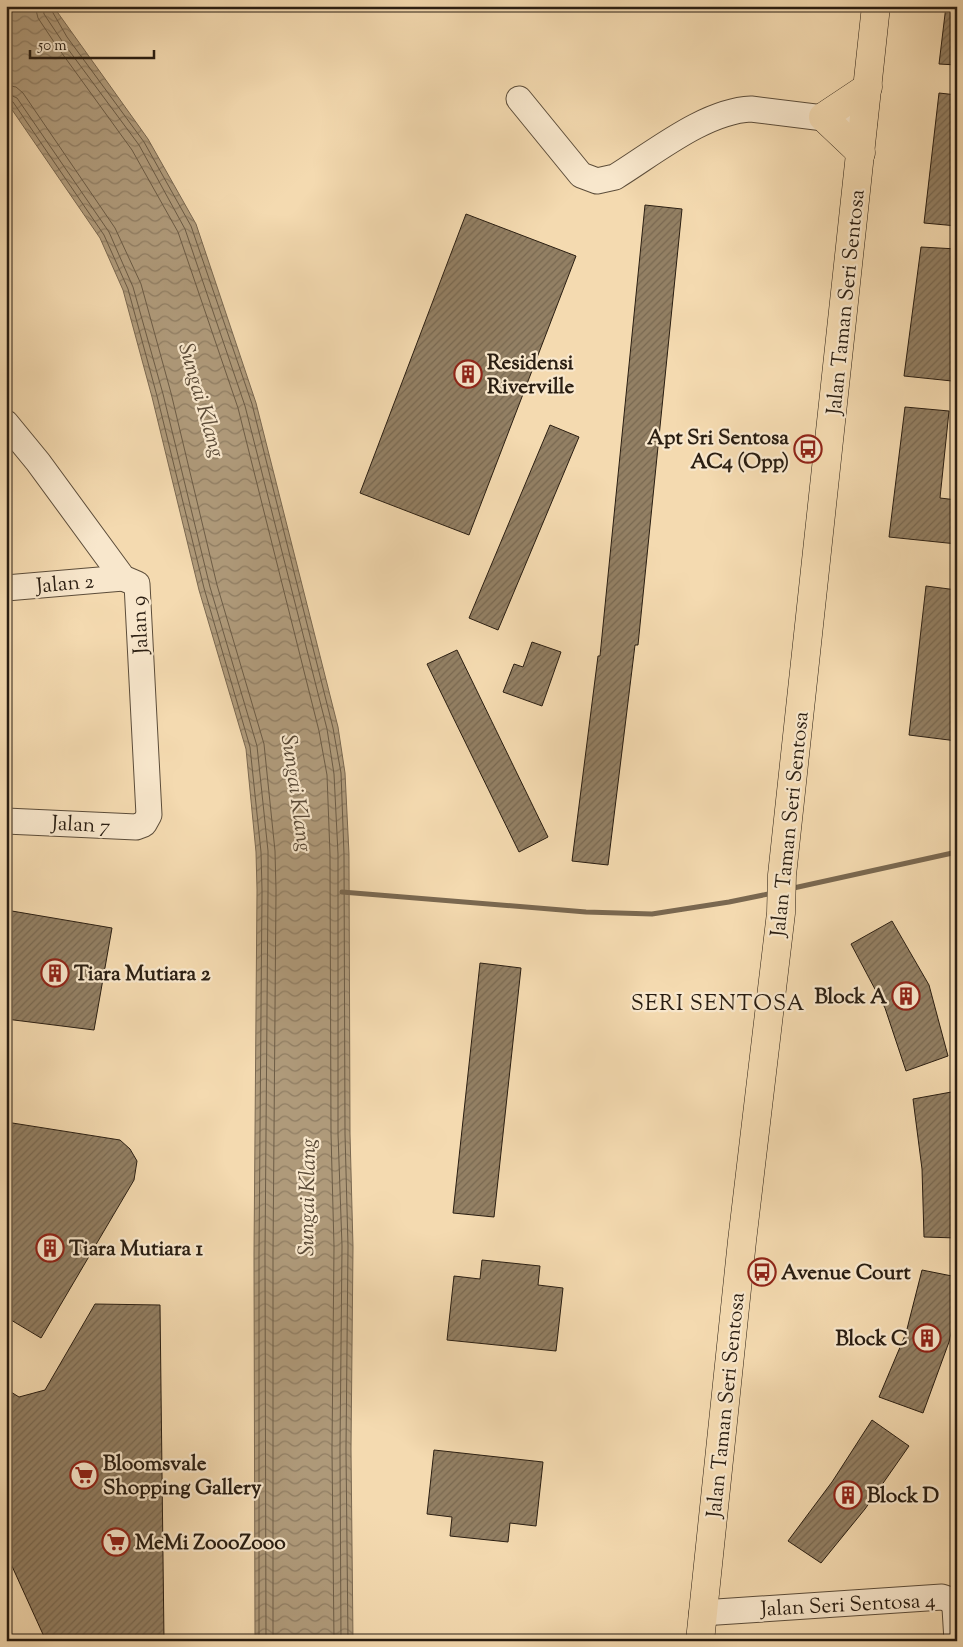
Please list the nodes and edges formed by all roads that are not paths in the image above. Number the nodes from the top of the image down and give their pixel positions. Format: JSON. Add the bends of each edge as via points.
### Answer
{"nodes":[{"id":1,"x":876,"y":6,"type":"edge"},
{"id":2,"x":868,"y":87,"type":"junction"},
{"id":3,"x":519,"y":99,"type":"dead end"},
{"id":4,"x":823,"y":118,"type":"junction"},
{"id":5,"x":864,"y":123,"type":"junction"},
{"id":6,"x":861,"y":153,"type":"junction"},
{"id":7,"x":6,"y":423,"type":"edge"},
{"id":8,"x":123,"y":578,"type":"junction"},
{"id":9,"x":6,"y":588,"type":"edge"},
{"id":10,"x":149,"y":815,"type":"joint"},
{"id":11,"x":7,"y":816,"type":"edge"},
{"id":12,"x":702,"y":1613,"type":"junction"},
{"id":13,"x":700,"y":1641,"type":"edge"},
{"id":14,"x":956,"y":1641,"type":"edge"}],
"edges":[{"from":1,"to":2,"type":"main road","name":"Jalan Taman Seri Sentosa"},
{"from":2,"to":4,"type":"main road"},
{"from":2,"to":5,"type":"main road","name":"Jalan Taman Seri Sentosa"},
{"from":3,"to":4,"type":"street","via":[[581,176],[597,181],[615,177],[710,118],[733,110],[751,109]]},
{"from":4,"to":5,"type":"street"},
{"from":4,"to":6,"type":"main road"},
{"from":5,"to":6,"type":"main road","name":"Jalan Taman Seri Sentosa"},
{"from":6,"to":12,"type":"main road","name":"Jalan Taman Seri Sentosa","via":[[782,875],[781,913]]},
{"from":7,"to":8,"type":"street","name":"Jalan 9"},
{"from":8,"to":9,"type":"street","name":"Jalan 2"},
{"from":8,"to":10,"type":"street","name":"Jalan 9","via":[[137,584]]},
{"from":10,"to":11,"type":"street","name":"Jalan 7","via":[[144,824],[136,827]]},
{"from":12,"to":13,"type":"main road","name":"Jalan Taman Seri Sentosa"},
{"from":12,"to":14,"type":"street","name":"Jalan Seri Sentosa 4","via":[[942,1597],[951,1600],[955,1608]]}]}
